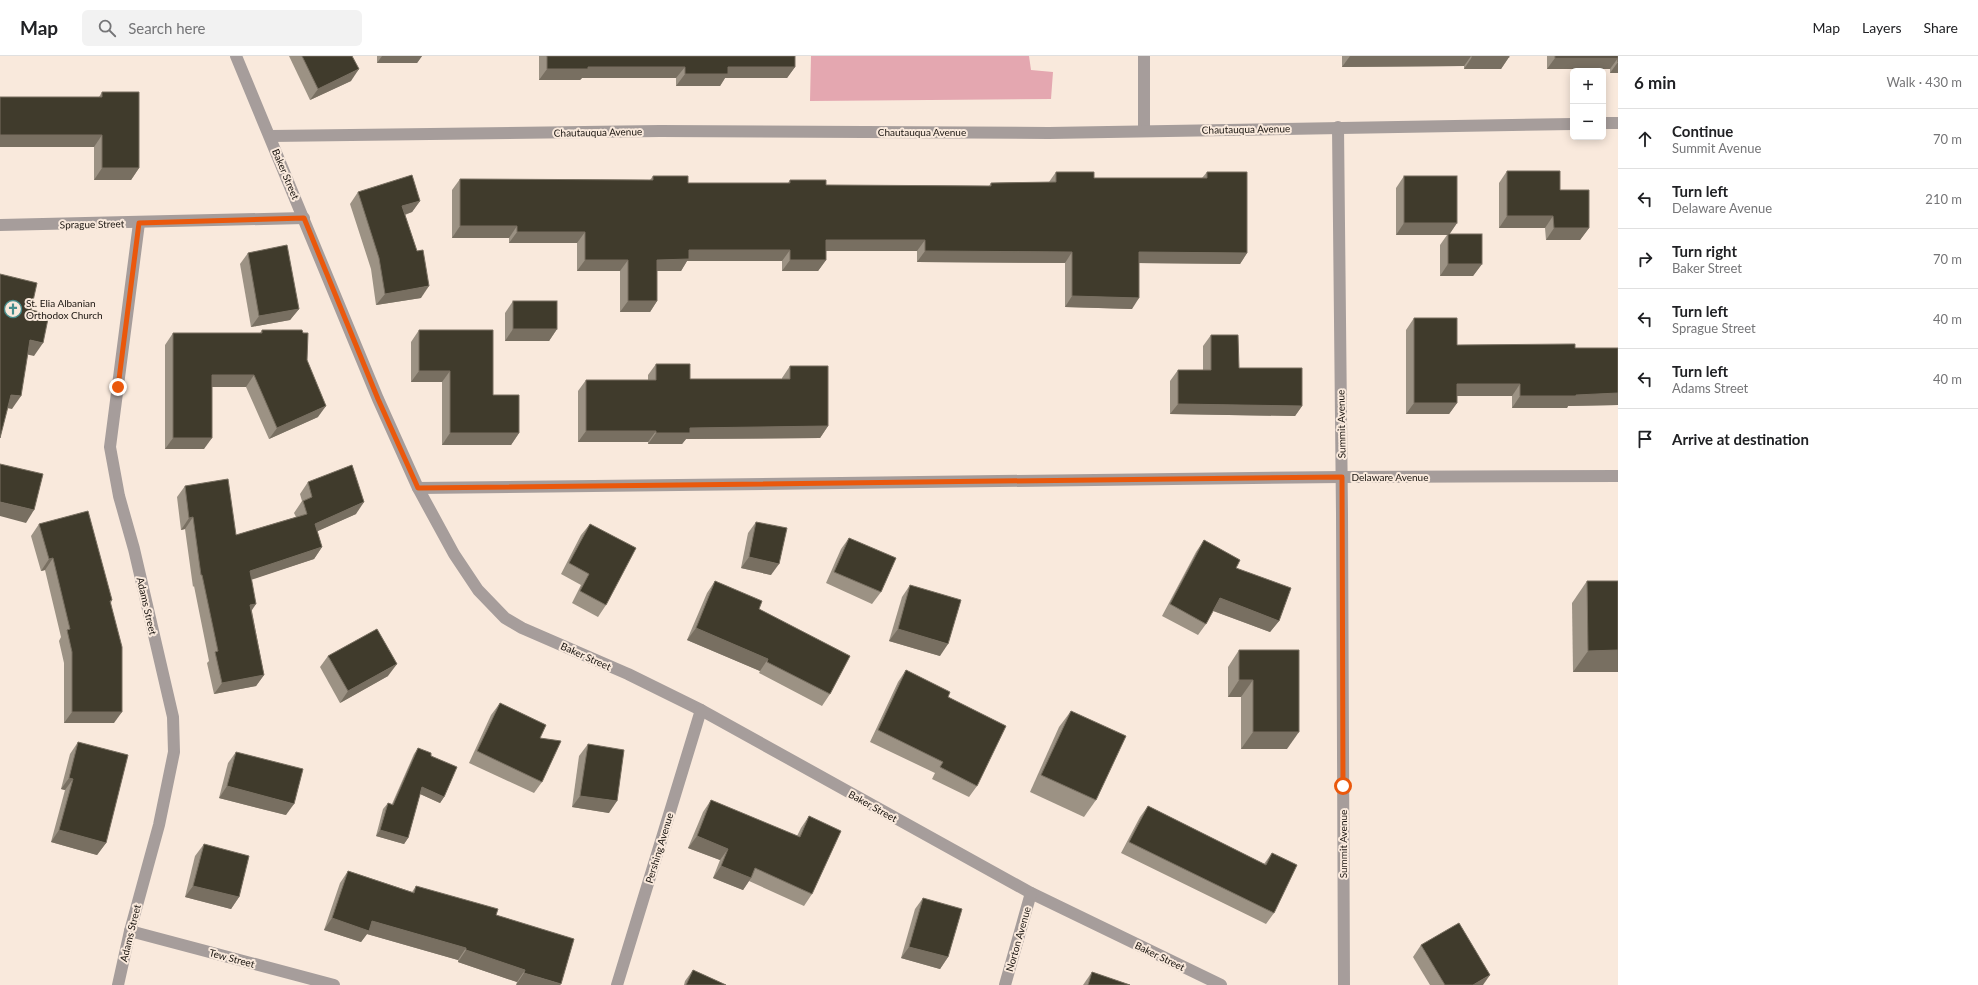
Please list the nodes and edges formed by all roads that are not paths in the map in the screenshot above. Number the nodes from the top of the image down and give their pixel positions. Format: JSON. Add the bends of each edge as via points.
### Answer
{"nodes":[{"id":1,"x":236,"y":56,"type":"edge"},
{"id":2,"x":1144,"y":56,"type":"edge"},
{"id":3,"x":1606,"y":123,"type":"edge"},
{"id":4,"x":1618,"y":123,"type":"edge"},
{"id":5,"x":1570,"y":124,"type":"edge"},
{"id":6,"x":1338,"y":127,"type":"junction"},
{"id":7,"x":1144,"y":131,"type":"junction"},
{"id":8,"x":270,"y":136,"type":"junction"},
{"id":9,"x":304,"y":218,"type":"junction"},
{"id":10,"x":139,"y":223,"type":"junction"},
{"id":11,"x":0,"y":225,"type":"edge"},
{"id":12,"x":1618,"y":476,"type":"edge"},
{"id":13,"x":1342,"y":477,"type":"junction"},
{"id":14,"x":418,"y":488,"type":"junction"},
{"id":15,"x":701,"y":710,"type":"junction"},
{"id":16,"x":1031,"y":893,"type":"junction"},
{"id":17,"x":130,"y":930,"type":"junction"},
{"id":18,"x":118,"y":985,"type":"edge"},
{"id":19,"x":334,"y":985,"type":"edge"},
{"id":20,"x":617,"y":985,"type":"edge"},
{"id":21,"x":1005,"y":985,"type":"edge"},
{"id":22,"x":1221,"y":985,"type":"edge"},
{"id":23,"x":1344,"y":985,"type":"edge"}],
"edges":[{"from":1,"to":8,"type":"street","name":"Baker Street"},
{"from":2,"to":7,"type":"street"},
{"from":3,"to":4,"type":"street"},
{"from":5,"to":6,"type":"street","name":"Chautauqua Avenue"},
{"from":6,"to":7,"type":"street","name":"Chautauqua Avenue"},
{"from":6,"to":13,"type":"street","name":"Summit Avenue"},
{"from":7,"to":8,"type":"street","name":"Chautauqua Avenue","via":[[660,131]]},
{"from":8,"to":9,"type":"street","name":"Baker Street"},
{"from":9,"to":10,"type":"street","name":"Sprague Street"},
{"from":9,"to":14,"type":"street","name":"Baker Street","via":[[378,399]]},
{"from":10,"to":11,"type":"street","name":"Sprague Street"},
{"from":10,"to":17,"type":"street","name":"Adams Street","via":[[110,447],[119,496],[134,549],[172,717],[174,752],[159,824]]},
{"from":12,"to":13,"type":"street","name":"Delaware Avenue"},
{"from":13,"to":14,"type":"street","name":"Delaware Avenue"},
{"from":13,"to":23,"type":"street","name":"Summit Avenue"},
{"from":14,"to":15,"type":"street","name":"Baker Street","via":[[454,554],[478,590],[505,618]]},
{"from":15,"to":16,"type":"street","name":"Baker Street"},
{"from":15,"to":20,"type":"street","name":"Pershing Avenue"},
{"from":16,"to":21,"type":"street","name":"Norton Avenue"},
{"from":16,"to":22,"type":"street","name":"Baker Street"},
{"from":17,"to":18,"type":"street","name":"Adams Street"},
{"from":17,"to":19,"type":"street","name":"Tew Street"}]}
